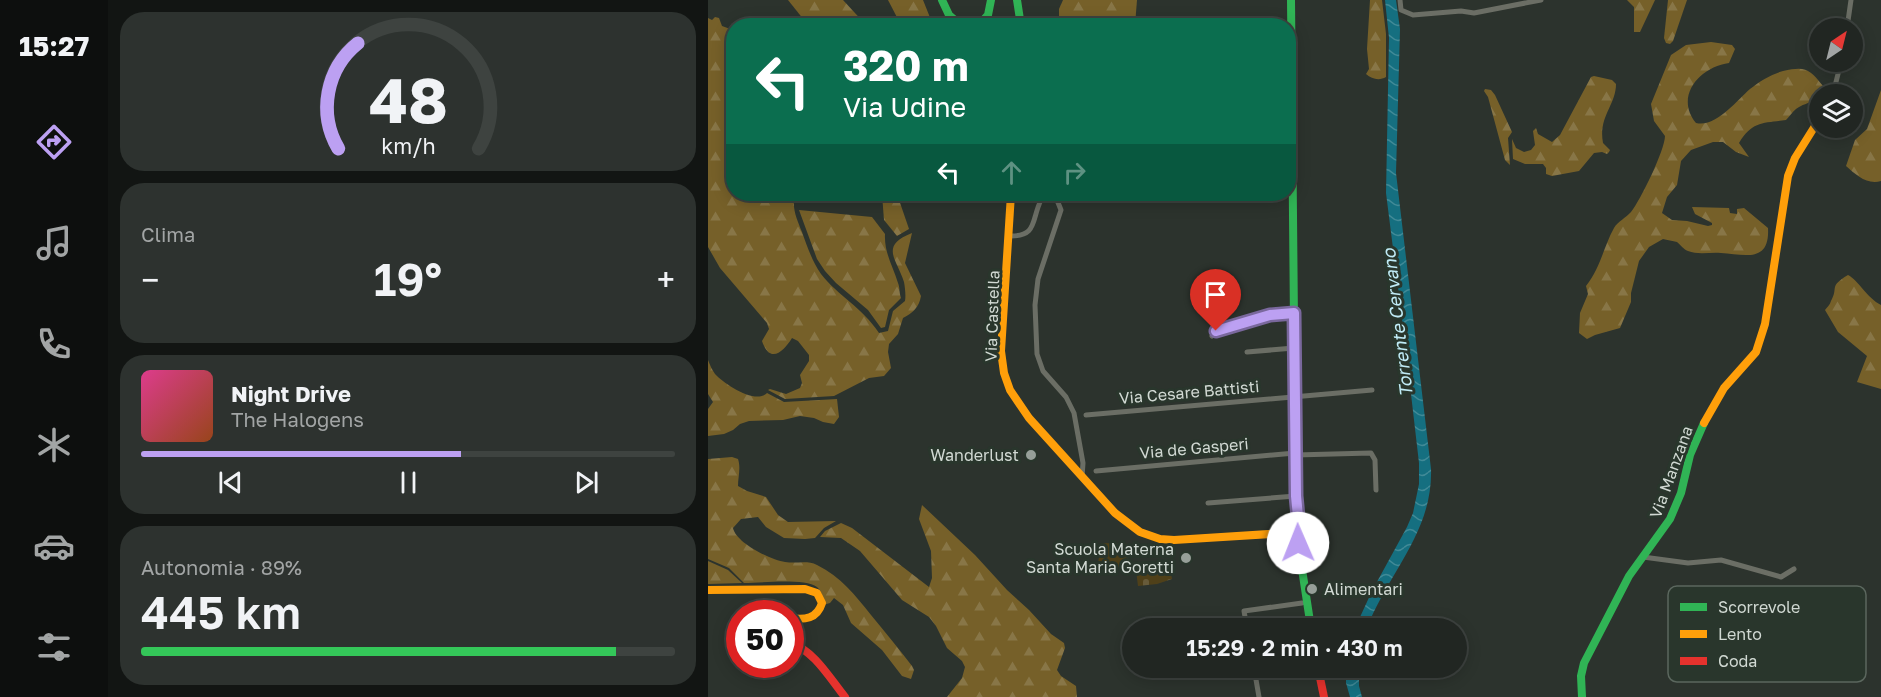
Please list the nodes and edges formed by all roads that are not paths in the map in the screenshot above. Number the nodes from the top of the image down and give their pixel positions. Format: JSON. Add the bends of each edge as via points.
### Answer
{"nodes":[{"id":1,"x":942,"y":0,"type":"edge"},
{"id":2,"x":991,"y":0,"type":"edge"},
{"id":3,"x":1017,"y":0,"type":"edge"},
{"id":4,"x":1291,"y":0,"type":"edge"},
{"id":5,"x":1400,"y":0,"type":"edge"},
{"id":6,"x":1541,"y":0,"type":"edge"},
{"id":7,"x":1851,"y":0,"type":"edge"},
{"id":8,"x":951,"y":18,"type":"edge"},
{"id":9,"x":986,"y":18,"type":"edge"},
{"id":10,"x":1020,"y":18,"type":"edge"},
{"id":11,"x":1291,"y":18,"type":"edge"},
{"id":12,"x":1848,"y":18,"type":"edge"},
{"id":13,"x":1809,"y":136,"type":"edge"},
{"id":14,"x":1011,"y":201,"type":"edge"},
{"id":15,"x":1041,"y":201,"type":"edge"},
{"id":16,"x":1058,"y":201,"type":"edge"},
{"id":17,"x":1293,"y":201,"type":"edge"},
{"id":18,"x":1009,"y":236,"type":"junction"},
{"id":19,"x":1294,"y":313,"type":"junction"},
{"id":20,"x":1212,"y":336,"type":"dead end"},
{"id":21,"x":1294,"y":348,"type":"junction"},
{"id":22,"x":1247,"y":352,"type":"dead end"},
{"id":23,"x":1372,"y":390,"type":"dead end"},
{"id":24,"x":1295,"y":396,"type":"junction"},
{"id":25,"x":1086,"y":415,"type":"dead end"},
{"id":26,"x":1295,"y":454,"type":"junction"},
{"id":27,"x":1096,"y":471,"type":"dead end"},
{"id":28,"x":1082,"y":477,"type":"junction"},
{"id":29,"x":1376,"y":490,"type":"dead end"},
{"id":30,"x":1296,"y":496,"type":"junction"},
{"id":31,"x":1208,"y":503,"type":"dead end"},
{"id":32,"x":1291,"y":532,"type":"junction"},
{"id":33,"x":1250,"y":536,"type":"junction"},
{"id":34,"x":1292,"y":544,"type":"junction"},
{"id":35,"x":1643,"y":557,"type":"junction"},
{"id":36,"x":1794,"y":569,"type":"dead end"},
{"id":37,"x":708,"y":590,"type":"edge"},
{"id":38,"x":1302,"y":603,"type":"dead end"},
{"id":39,"x":1245,"y":618,"type":"edge"},
{"id":40,"x":1310,"y":618,"type":"edge"},
{"id":41,"x":804,"y":620,"type":"edge"},
{"id":42,"x":804,"y":649,"type":"edge"},
{"id":43,"x":1256,"y":678,"type":"edge"},
{"id":44,"x":1320,"y":678,"type":"edge"},
{"id":45,"x":845,"y":697,"type":"edge"},
{"id":46,"x":1259,"y":697,"type":"edge"},
{"id":47,"x":1324,"y":697,"type":"edge"},
{"id":48,"x":1582,"y":697,"type":"edge"}],
"edges":[{"from":1,"to":8,"type":"main road"},
{"from":2,"to":9,"type":"main road"},
{"from":3,"to":10,"type":"main road"},
{"from":4,"to":11,"type":"main road"},
{"from":5,"to":6,"type":"street","via":[[1401,10],[1413,15],[1461,10],[1474,13]]},
{"from":7,"to":12,"type":"street"},
{"from":13,"to":35,"type":"main road","name":"Via Manzana","via":[[1788,176],[1759,347],[1724,388],[1708,414],[1692,448],[1670,519]]},
{"from":14,"to":18,"type":"main road","name":"Via Castella"},
{"from":15,"to":18,"type":"street","via":[[1027,234]]},
{"from":16,"to":28,"type":"street","via":[[1060,215],[1036,292],[1037,354],[1043,371],[1066,397],[1074,413]]},
{"from":17,"to":19,"type":"main road"},
{"from":18,"to":28,"type":"main road","name":"Via Castella","via":[[1001,351],[1004,373],[1024,411]]},
{"from":19,"to":20,"type":"street","via":[[1266,316],[1216,331]]},
{"from":19,"to":21,"type":"main road"},
{"from":21,"to":22,"type":"street"},
{"from":21,"to":24,"type":"main road"},
{"from":23,"to":24,"type":"street","name":"Via Cesare Battisti"},
{"from":24,"to":25,"type":"street","name":"Via Cesare Battisti"},
{"from":24,"to":26,"type":"main road"},
{"from":26,"to":27,"type":"street","name":"Via de Gasperi"},
{"from":26,"to":29,"type":"street","name":"Via de Gasperi","via":[[1371,453],[1375,460]]},
{"from":26,"to":30,"type":"main road"},
{"from":28,"to":33,"type":"main road","name":"Via Castella","via":[[1122,519],[1147,534],[1174,540]]},
{"from":30,"to":31,"type":"street"},
{"from":30,"to":32,"type":"main road","via":[[1297,514]]},
{"from":32,"to":33,"type":"main road"},
{"from":32,"to":34,"type":"main road","via":[[1285,540]]},
{"from":32,"to":34,"type":"main road","via":[[1300,537]]},
{"from":33,"to":34,"type":"main road"},
{"from":34,"to":40,"type":"main road","via":[[1302,562]]},
{"from":35,"to":36,"type":"street","via":[[1688,563],[1721,560],[1781,577]]},
{"from":35,"to":48,"type":"main road","name":"Via Manzana","via":[[1618,595],[1584,663]]},
{"from":37,"to":41,"type":"main road","via":[[812,590],[822,603],[818,613]]},
{"from":38,"to":39,"type":"street","via":[[1244,611]]},
{"from":42,"to":45,"type":"main road"},
{"from":43,"to":46,"type":"street"},
{"from":44,"to":47,"type":"main road"}]}
